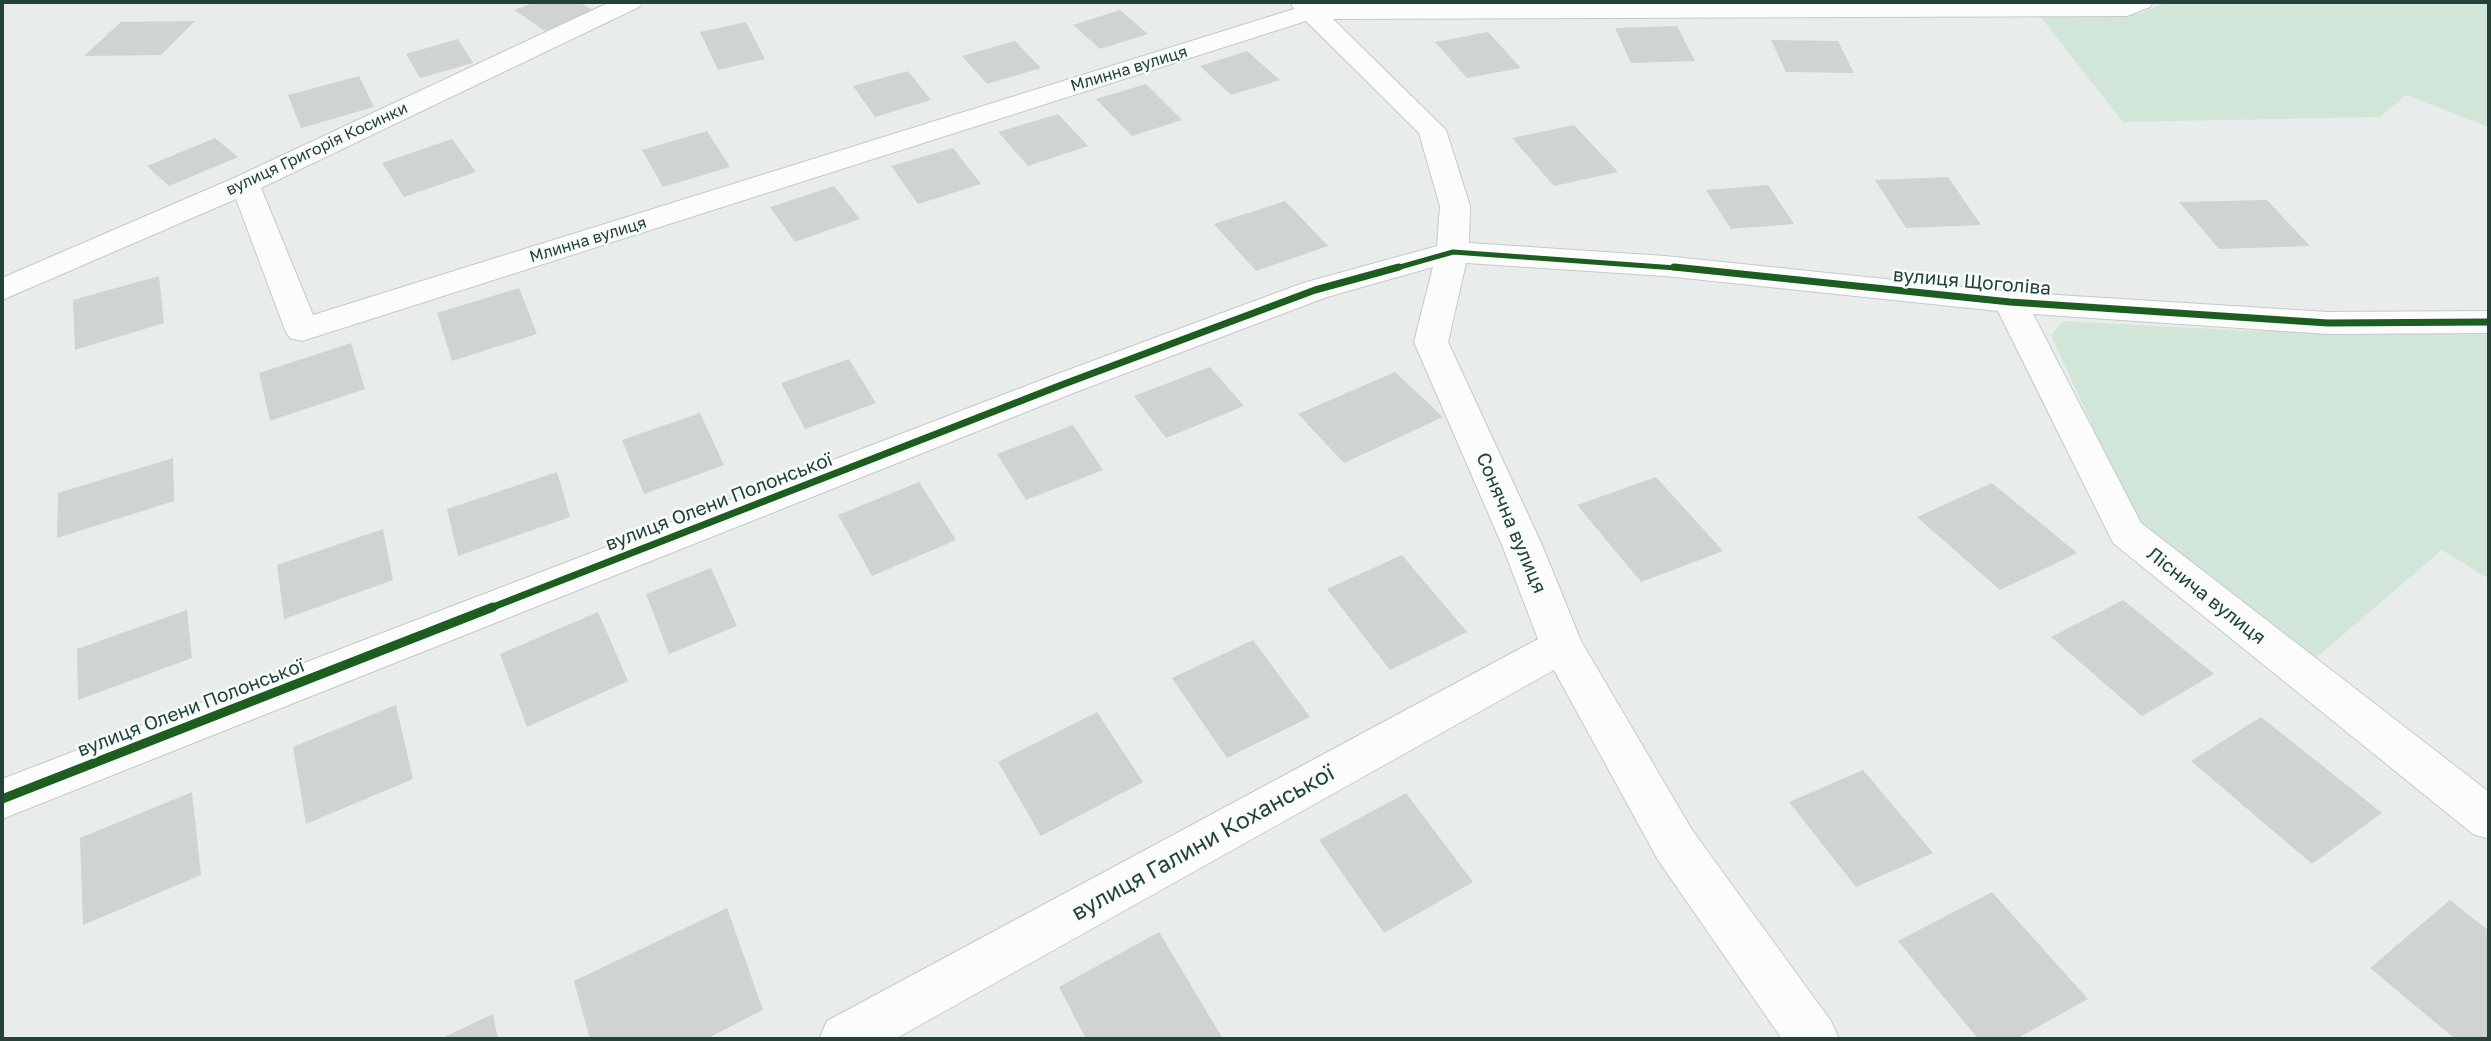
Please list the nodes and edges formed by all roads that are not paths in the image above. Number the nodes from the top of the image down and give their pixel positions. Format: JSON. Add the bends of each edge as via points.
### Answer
{"nodes":[{"id":1,"x":630,"y":2,"type":"edge"},
{"id":2,"x":2141,"y":2,"type":"edge"},
{"id":3,"x":1307,"y":7,"type":"edge"},
{"id":4,"x":245,"y":184,"type":"junction"},
{"id":5,"x":1453,"y":252,"type":"junction"},
{"id":6,"x":2,"y":290,"type":"edge"},
{"id":7,"x":2010,"y":302,"type":"junction"},
{"id":8,"x":2489,"y":322,"type":"edge"},
{"id":9,"x":1562,"y":646,"type":"junction"},
{"id":10,"x":2,"y":799,"type":"edge"},
{"id":11,"x":2489,"y":819,"type":"edge"},
{"id":12,"x":845,"y":1039,"type":"edge"},
{"id":13,"x":1813,"y":1039,"type":"edge"}],
"edges":[{"from":1,"to":4,"type":"street","name":"вулиця Григорія Косинки"},
{"from":2,"to":3,"type":"street","name":"Млинна вулиця","via":[[2127,8]]},
{"from":3,"to":4,"type":"street","name":"Млинна вулиця","via":[[302,330]]},
{"from":3,"to":5,"type":"street","name":"Сонячна вулиця","via":[[1432,130],[1455,206]]},
{"from":4,"to":6,"type":"street","name":"вулиця Григорія Косинки"},
{"from":5,"to":7,"type":"street","name":"вулиця Щоголіва","via":[[1665,265]]},
{"from":5,"to":9,"type":"street","name":"Сонячна вулиця","via":[[1431,342]]},
{"from":5,"to":10,"type":"street","name":"вулиця Олени Полонської","via":[[1315,290],[1063,384]]},
{"from":7,"to":8,"type":"street","name":"вулиця Щоголіва","via":[[2328,323]]},
{"from":7,"to":11,"type":"street","name":"Ліснича вулиця","via":[[2127,533]]},
{"from":9,"to":12,"type":"street","name":"вулиця Галини Коханської"},
{"from":9,"to":13,"type":"street","name":"Сонячна вулиця","via":[[1675,845]]}]}
